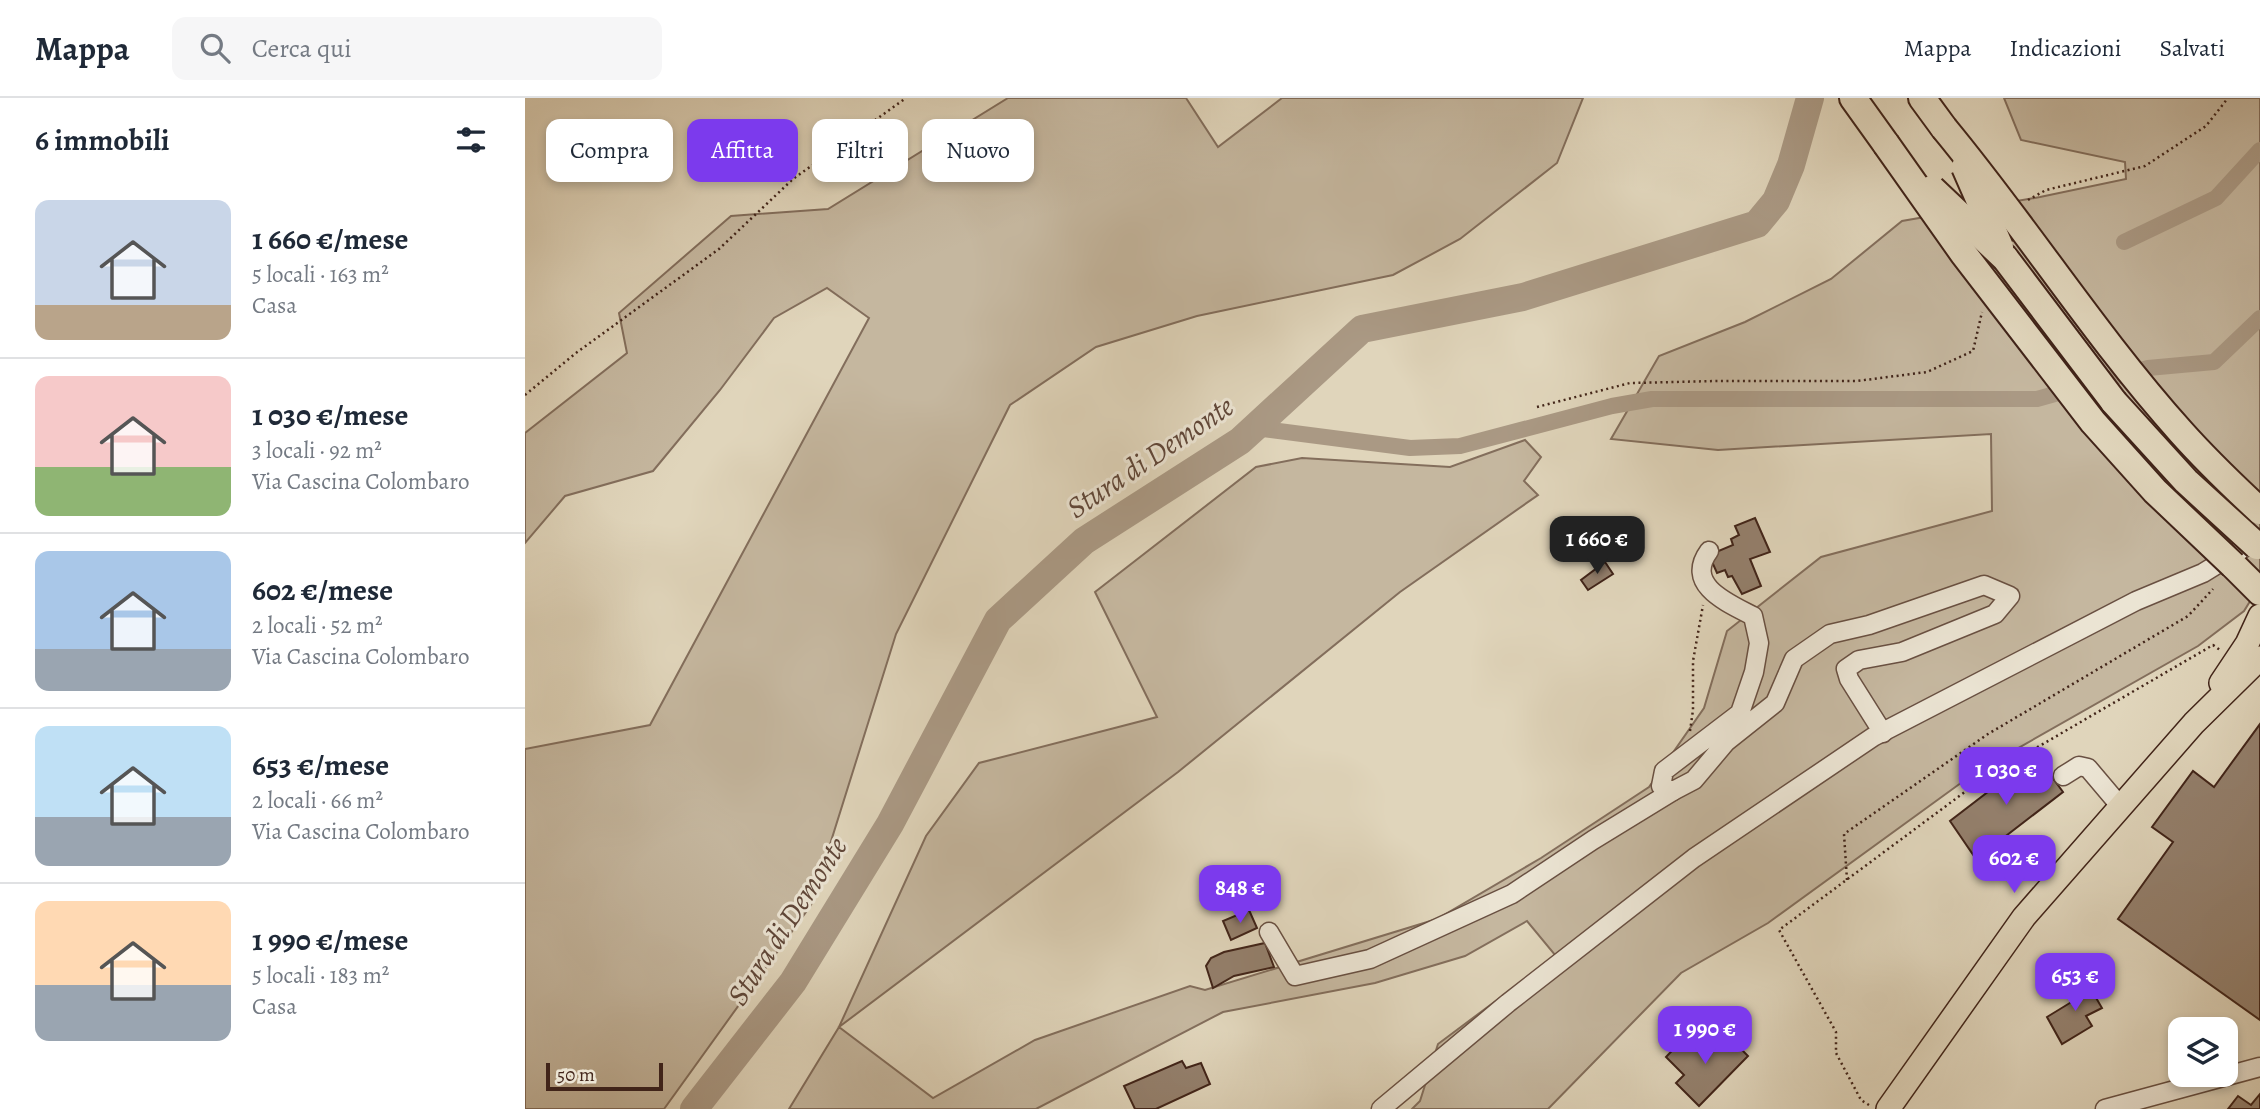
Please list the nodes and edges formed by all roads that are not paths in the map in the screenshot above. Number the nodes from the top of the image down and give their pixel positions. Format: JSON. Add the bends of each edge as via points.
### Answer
{"nodes":[{"id":1,"x":1853,"y":98,"type":"edge"},
{"id":2,"x":1922,"y":98,"type":"edge"},
{"id":3,"x":1944,"y":128,"type":"junction"},
{"id":4,"x":1886,"y":144,"type":"junction"},
{"id":5,"x":2005,"y":257,"type":"junction"},
{"id":6,"x":2260,"y":511,"type":"edge"},
{"id":7,"x":2259,"y":542,"type":"edge"},
{"id":8,"x":1709,"y":551,"type":"dead end"},
{"id":9,"x":2260,"y":592,"type":"edge"},
{"id":10,"x":2260,"y":616,"type":"edge"},
{"id":11,"x":2260,"y":658,"type":"edge"},
{"id":12,"x":2194,"y":723,"type":"junction"},
{"id":13,"x":1879,"y":726,"type":"junction"},
{"id":14,"x":2063,"y":776,"type":"dead end"},
{"id":15,"x":1673,"y":791,"type":"junction"},
{"id":16,"x":2120,"y":807,"type":"junction"},
{"id":17,"x":1269,"y":932,"type":"dead end"},
{"id":18,"x":2260,"y":1067,"type":"edge"},
{"id":19,"x":1381,"y":1109,"type":"edge"},
{"id":20,"x":1888,"y":1109,"type":"edge"},
{"id":21,"x":2105,"y":1109,"type":"edge"}],
"edges":[{"from":1,"to":4,"type":"highway"},
{"from":2,"to":3,"type":"highway"},
{"from":3,"to":5,"type":"highway","bridge":true},
{"from":3,"to":6,"type":"highway","bridge":true,"via":[[2142,385]]},
{"from":4,"to":5,"type":"highway","bridge":true},
{"from":4,"to":9,"type":"highway","bridge":true,"via":[[1963,253],[2094,422],[2155,491]]},
{"from":5,"to":7,"type":"highway","bridge":true,"via":[[2141,433],[2186,481]]},
{"from":7,"to":13,"type":"street"},
{"from":8,"to":15,"type":"street","via":[[1702,561],[1706,587],[1753,616],[1759,643],[1740,713],[1664,771],[1661,786]]},
{"from":10,"to":12,"type":"main road","via":[[2247,644]]},
{"from":11,"to":12,"type":"main road"},
{"from":12,"to":16,"type":"main road"},
{"from":13,"to":15,"type":"street","via":[[1846,669],[1859,660],[1902,652],[1995,614],[2010,596],[1985,585],[1830,634],[1794,659],[1775,703],[1726,742],[1695,780]]},
{"from":13,"to":19,"type":"street","via":[[1873,737],[1694,858]]},
{"from":14,"to":16,"type":"street","via":[[2079,766],[2088,768]]},
{"from":15,"to":17,"type":"street","via":[[1512,894],[1370,959],[1295,976]]},
{"from":16,"to":20,"type":"main road","via":[[2024,917]]},
{"from":18,"to":21,"type":"street"}]}
